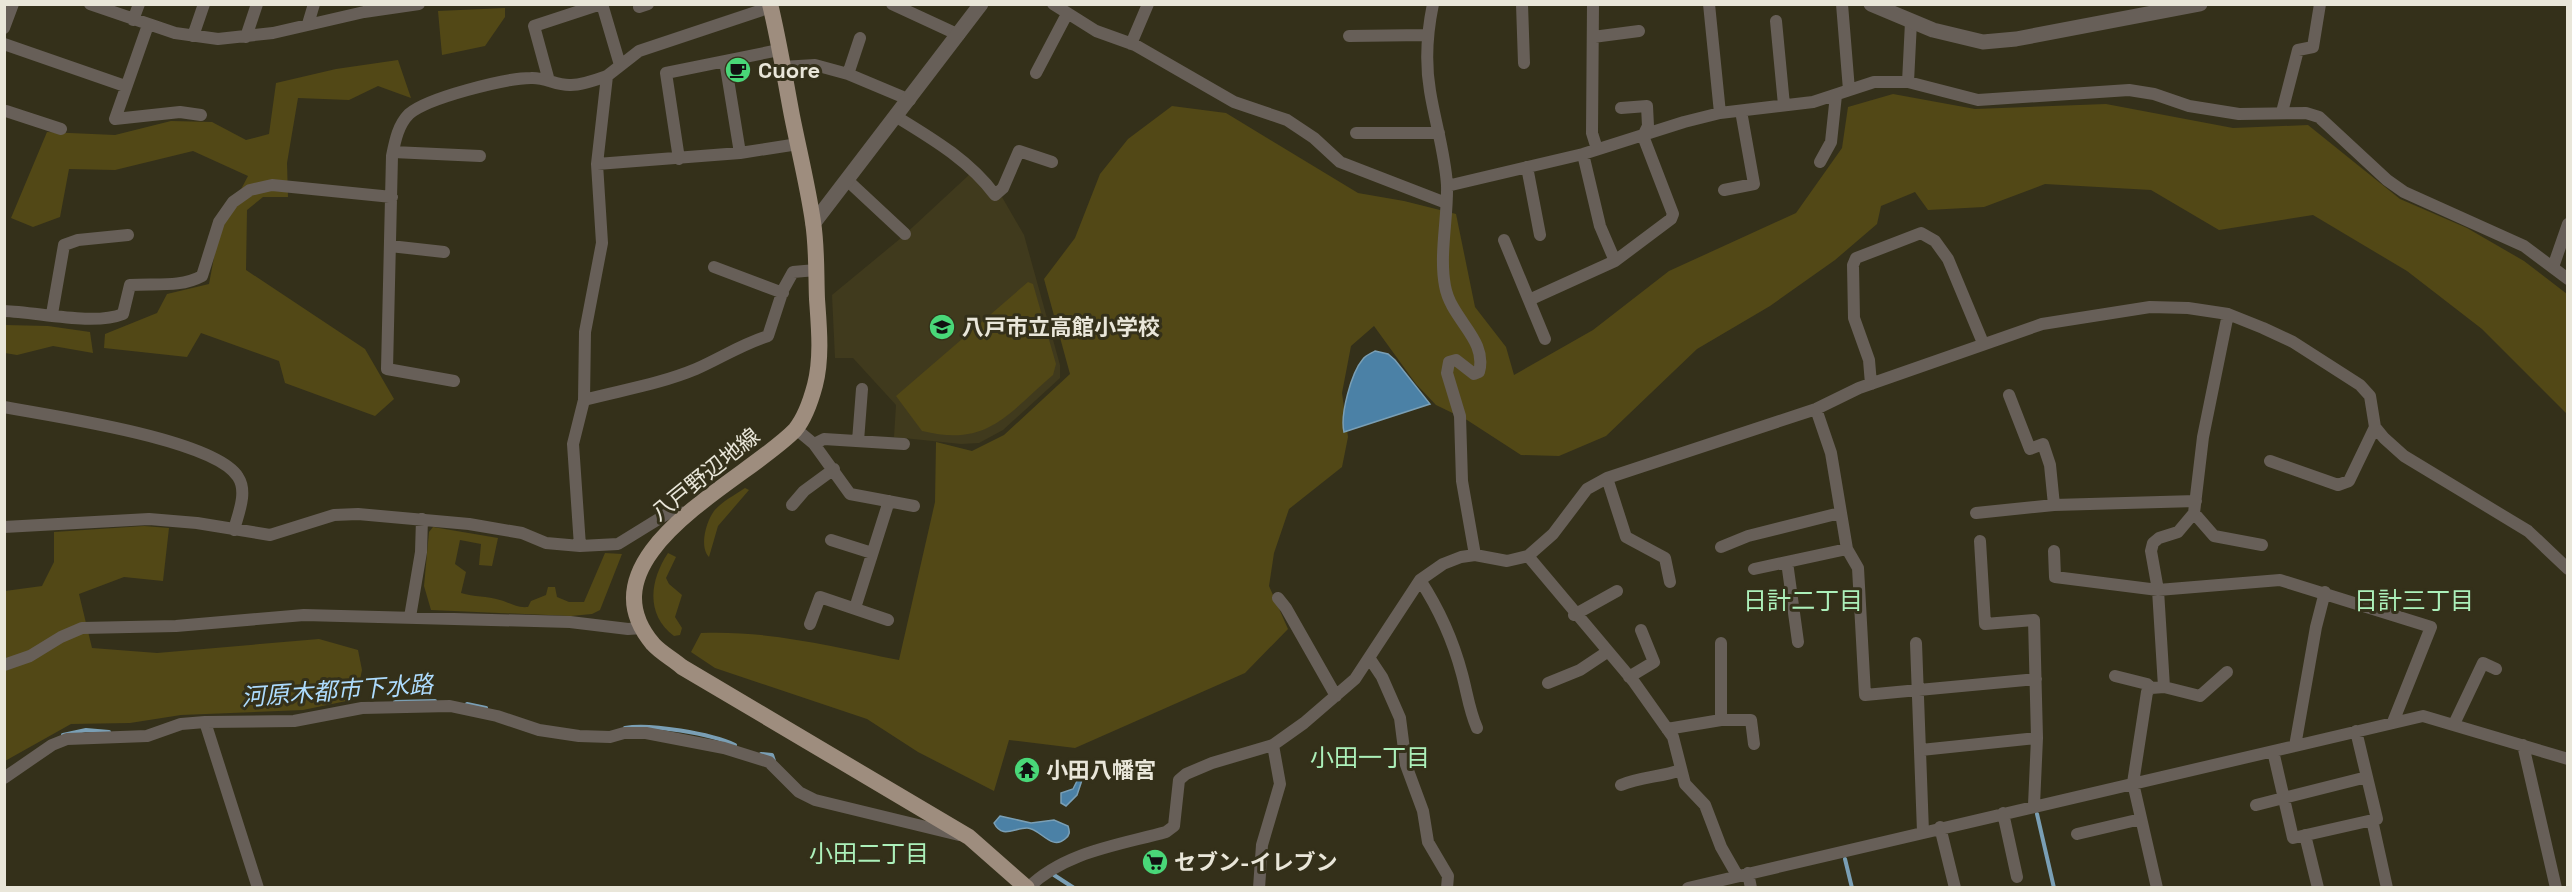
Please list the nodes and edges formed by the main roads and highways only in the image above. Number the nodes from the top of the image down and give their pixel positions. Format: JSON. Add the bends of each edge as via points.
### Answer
{"nodes":[{"id":1,"x":770,"y":6,"type":"edge"},
{"id":2,"x":1028,"y":888,"type":"edge"}],
"edges":[{"from":1,"to":2,"type":"main road","name":"八戸野辺地線","via":[[813,224],[818,374],[808,408],[796,429],[659,539],[644,559],[636,582],[635,608],[654,645],[682,666],[969,837]]}]}
